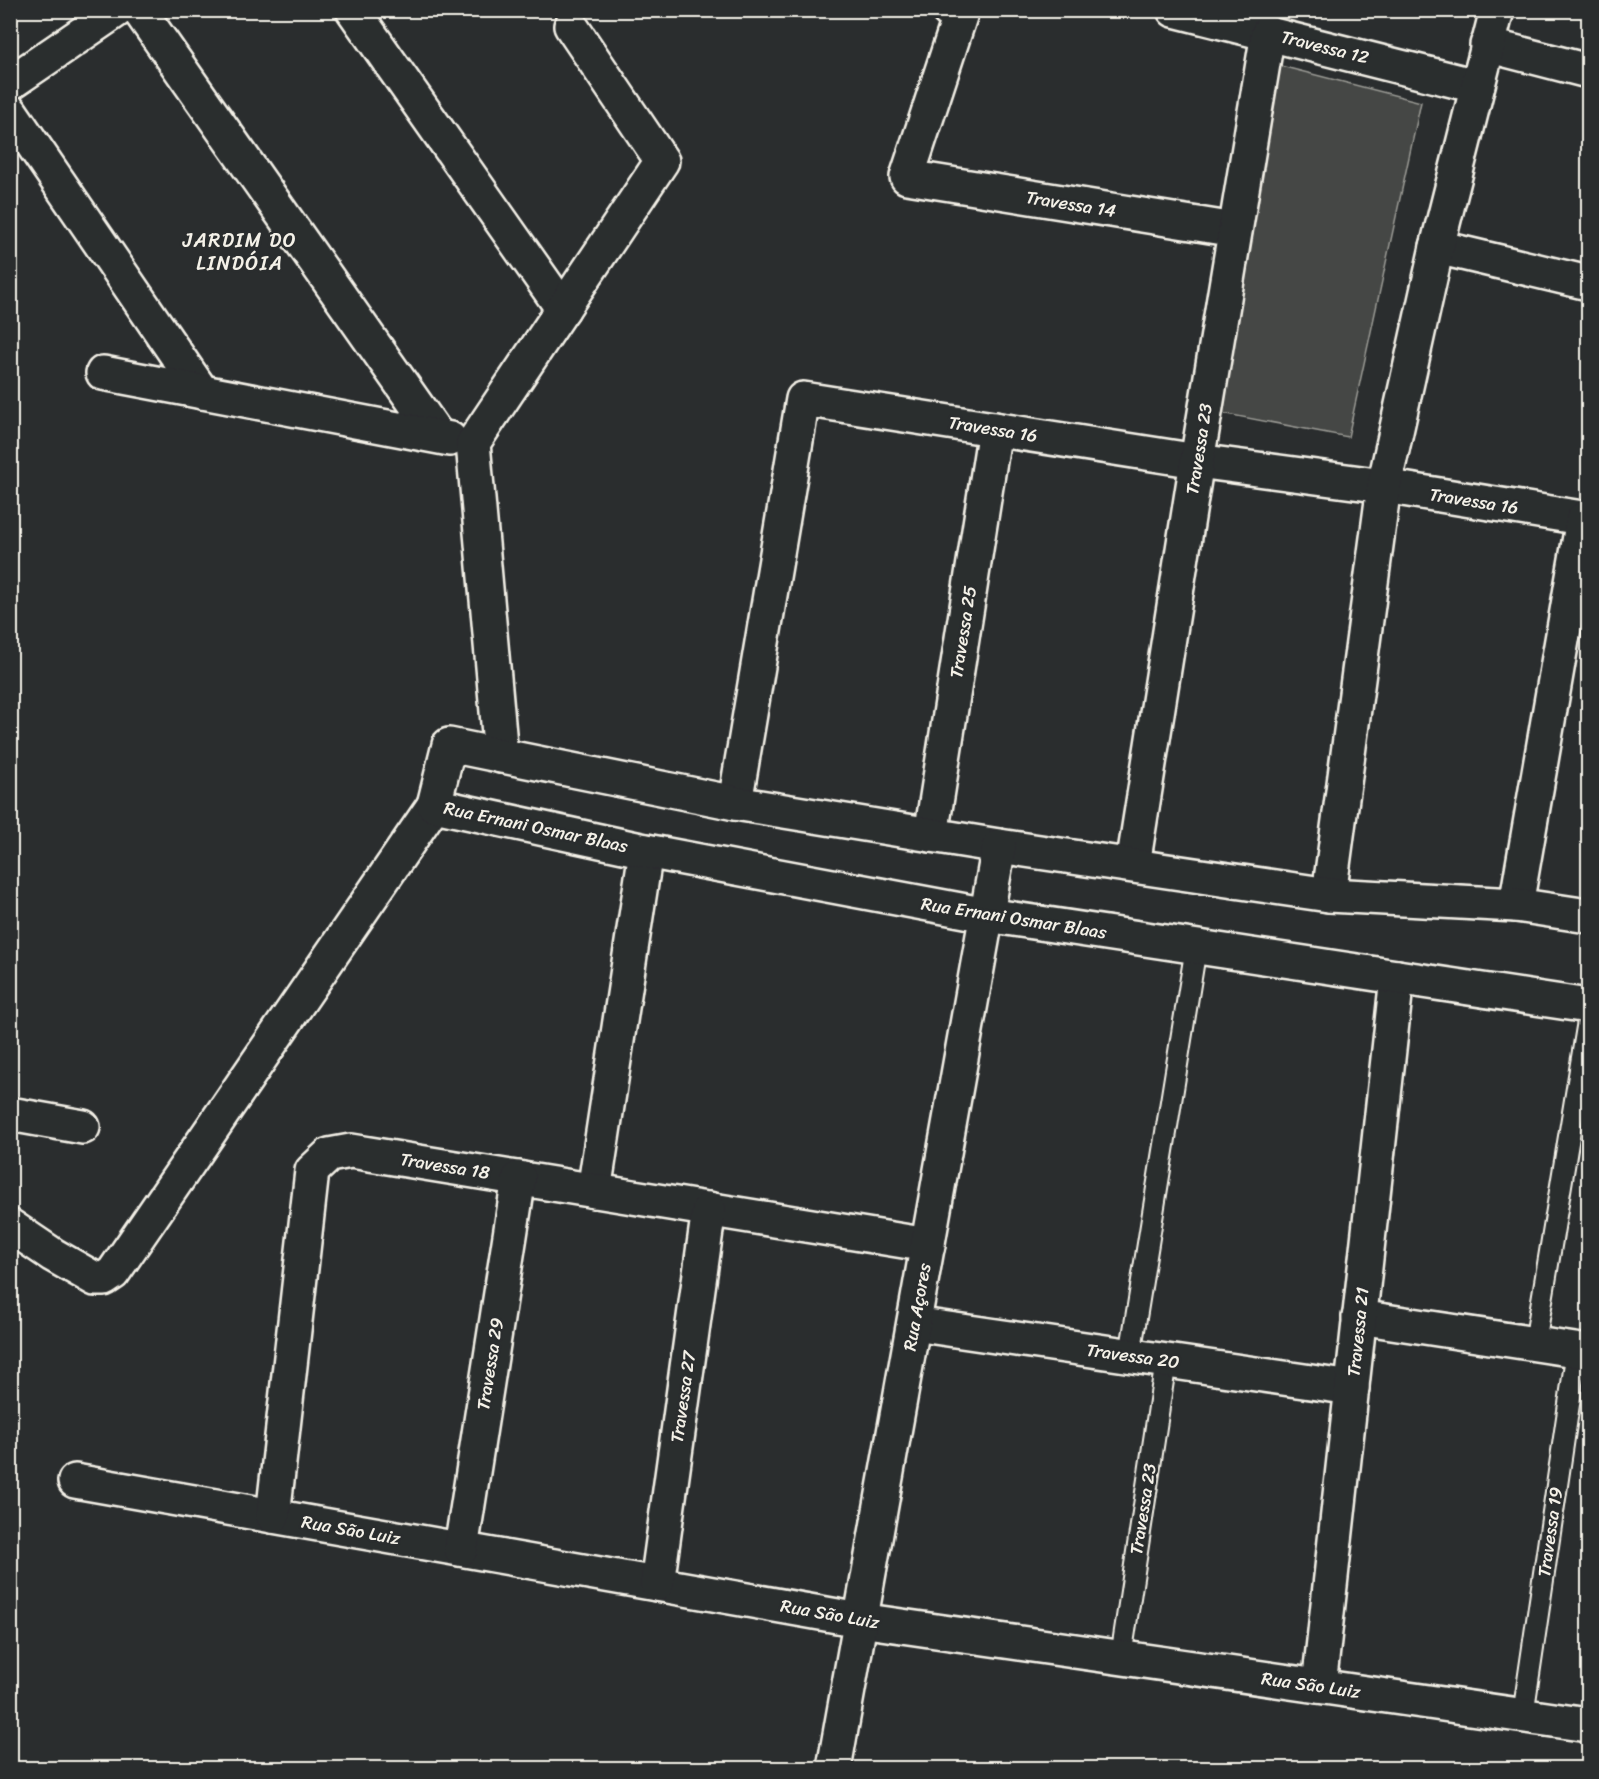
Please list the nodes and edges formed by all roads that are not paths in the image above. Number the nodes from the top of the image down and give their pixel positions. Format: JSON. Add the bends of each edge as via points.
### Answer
{"nodes":[{"id":1,"x":117,"y":10,"type":"edge"},
{"id":2,"x":139,"y":10,"type":"edge"},
{"id":3,"x":353,"y":10,"type":"edge"},
{"id":4,"x":948,"y":10,"type":"edge"},
{"id":5,"x":1174,"y":10,"type":"edge"},
{"id":6,"x":1497,"y":10,"type":"edge"},
{"id":7,"x":571,"y":26,"type":"dead end"},
{"id":8,"x":1268,"y":33,"type":"junction"},
{"id":9,"x":1487,"y":45,"type":"junction"},
{"id":10,"x":1588,"y":71,"type":"edge"},
{"id":11,"x":10,"y":83,"type":"edge"},
{"id":12,"x":1476,"y":86,"type":"junction"},
{"id":13,"x":10,"y":111,"type":"edge"},
{"id":14,"x":1235,"y":230,"type":"junction"},
{"id":15,"x":1437,"y":247,"type":"junction"},
{"id":16,"x":1588,"y":283,"type":"edge"},
{"id":17,"x":563,"y":309,"type":"junction"},
{"id":18,"x":103,"y":372,"type":"dead end"},
{"id":19,"x":202,"y":392,"type":"junction"},
{"id":20,"x":995,"y":429,"type":"junction"},
{"id":21,"x":438,"y":436,"type":"junction"},
{"id":22,"x":473,"y":443,"type":"junction"},
{"id":23,"x":1197,"y":461,"type":"junction"},
{"id":24,"x":1384,"y":486,"type":"junction"},
{"id":25,"x":1586,"y":519,"type":"edge"},
{"id":26,"x":501,"y":756,"type":"junction"},
{"id":27,"x":735,"y":803,"type":"junction"},
{"id":28,"x":434,"y":805,"type":"junction"},
{"id":29,"x":931,"y":835,"type":"junction"},
{"id":30,"x":999,"y":846,"type":"junction"},
{"id":31,"x":646,"y":851,"type":"junction"},
{"id":32,"x":1133,"y":865,"type":"junction"},
{"id":33,"x":1329,"y":895,"type":"junction"},
{"id":34,"x":1516,"y":905,"type":"junction"},
{"id":35,"x":987,"y":915,"type":"junction"},
{"id":36,"x":1588,"y":916,"type":"edge"},
{"id":37,"x":1196,"y":947,"type":"junction"},
{"id":38,"x":1397,"y":977,"type":"junction"},
{"id":39,"x":1588,"y":1006,"type":"edge"},
{"id":40,"x":1588,"y":1021,"type":"edge"},
{"id":41,"x":10,"y":1114,"type":"edge"},
{"id":42,"x":83,"y":1127,"type":"dead end"},
{"id":43,"x":519,"y":1178,"type":"junction"},
{"id":44,"x":594,"y":1191,"type":"junction"},
{"id":45,"x":709,"y":1209,"type":"junction"},
{"id":46,"x":10,"y":1226,"type":"edge"},
{"id":47,"x":927,"y":1245,"type":"junction"},
{"id":48,"x":1359,"y":1317,"type":"junction"},
{"id":49,"x":914,"y":1324,"type":"junction"},
{"id":50,"x":1535,"y":1344,"type":"junction"},
{"id":51,"x":1583,"y":1351,"type":"edge"},
{"id":52,"x":1130,"y":1355,"type":"junction"},
{"id":53,"x":1166,"y":1361,"type":"junction"},
{"id":54,"x":1352,"y":1388,"type":"junction"},
{"id":55,"x":75,"y":1481,"type":"dead end"},
{"id":56,"x":273,"y":1516,"type":"junction"},
{"id":57,"x":461,"y":1550,"type":"junction"},
{"id":58,"x":657,"y":1584,"type":"junction"},
{"id":59,"x":860,"y":1620,"type":"junction"},
{"id":60,"x":1121,"y":1657,"type":"junction"},
{"id":61,"x":1319,"y":1686,"type":"junction"},
{"id":62,"x":1523,"y":1715,"type":"junction"},
{"id":63,"x":1588,"y":1725,"type":"edge"},
{"id":64,"x":834,"y":1768,"type":"edge"}],
"edges":[{"from":1,"to":11,"type":"street"},
{"from":2,"to":21,"type":"street"},
{"from":3,"to":17,"type":"street"},
{"from":4,"to":14,"type":"street","name":"Travessa 14","via":[[961,13],[907,177]]},
{"from":5,"to":8,"type":"street","name":"Travessa 12"},
{"from":6,"to":9,"type":"street"},
{"from":7,"to":17,"type":"street","via":[[662,162]]},
{"from":8,"to":12,"type":"street","name":"Travessa 12"},
{"from":8,"to":14,"type":"street","name":"Travessa 23"},
{"from":9,"to":10,"type":"street"},
{"from":9,"to":12,"type":"street"},
{"from":12,"to":15,"type":"street"},
{"from":13,"to":19,"type":"street"},
{"from":14,"to":23,"type":"street","name":"Travessa 23"},
{"from":15,"to":16,"type":"street"},
{"from":15,"to":24,"type":"street"},
{"from":17,"to":22,"type":"street"},
{"from":18,"to":19,"type":"street"},
{"from":19,"to":21,"type":"street"},
{"from":20,"to":23,"type":"street","name":"Travessa 16"},
{"from":20,"to":27,"type":"street","name":"Travessa 16","via":[[803,399]]},
{"from":20,"to":29,"type":"street","name":"Travessa 25"},
{"from":21,"to":22,"type":"street"},
{"from":22,"to":26,"type":"street"},
{"from":23,"to":24,"type":"street","name":"Travessa 16"},
{"from":23,"to":32,"type":"street","name":"Travessa 23"},
{"from":24,"to":25,"type":"street","name":"Travessa 16"},
{"from":24,"to":33,"type":"street"},
{"from":25,"to":34,"type":"street"},
{"from":26,"to":27,"type":"street","name":"Rua Ernani Osmar Blaas"},
{"from":26,"to":28,"type":"street","name":"Rua Ernani Osmar Blaas","via":[[449,745]]},
{"from":27,"to":29,"type":"street","name":"Rua Ernani Osmar Blaas"},
{"from":28,"to":31,"type":"street","name":"Rua Ernani Osmar Blaas"},
{"from":28,"to":46,"type":"street","via":[[113,1273],[96,1279]]},
{"from":29,"to":30,"type":"street","name":"Rua Ernani Osmar Blaas"},
{"from":30,"to":32,"type":"street","name":"Rua Ernani Osmar Blaas"},
{"from":30,"to":35,"type":"street","name":"Rua Açores"},
{"from":31,"to":35,"type":"street","name":"Rua Ernani Osmar Blaas"},
{"from":31,"to":44,"type":"street"},
{"from":32,"to":33,"type":"street","name":"Rua Ernani Osmar Blaas"},
{"from":33,"to":34,"type":"street","name":"Rua Ernani Osmar Blaas"},
{"from":34,"to":36,"type":"street","name":"Rua Ernani Osmar Blaas"},
{"from":35,"to":37,"type":"street","name":"Rua Ernani Osmar Blaas"},
{"from":35,"to":47,"type":"street","name":"Rua Açores"},
{"from":37,"to":38,"type":"street","name":"Rua Ernani Osmar Blaas"},
{"from":37,"to":52,"type":"lane"},
{"from":38,"to":39,"type":"street","name":"Rua Ernani Osmar Blaas"},
{"from":38,"to":48,"type":"street","name":"Travessa 21"},
{"from":40,"to":50,"type":"lane"},
{"from":41,"to":42,"type":"street"},
{"from":43,"to":44,"type":"street","name":"Travessa 18"},
{"from":43,"to":56,"type":"street","name":"Travessa 18","via":[[351,1151],[329,1155],[312,1171]]},
{"from":43,"to":57,"type":"street","name":"Travessa 29"},
{"from":44,"to":45,"type":"street","name":"Travessa 18"},
{"from":45,"to":47,"type":"street","name":"Travessa 18"},
{"from":45,"to":58,"type":"street","name":"Travessa 27"},
{"from":47,"to":49,"type":"street","name":"Rua Açores"},
{"from":48,"to":50,"type":"street"},
{"from":48,"to":54,"type":"street","name":"Travessa 21"},
{"from":49,"to":52,"type":"street","name":"Travessa 20"},
{"from":49,"to":59,"type":"street","name":"Rua Açores"},
{"from":50,"to":51,"type":"street"},
{"from":51,"to":62,"type":"lane","name":"Travessa 19"},
{"from":52,"to":53,"type":"street","name":"Travessa 20"},
{"from":53,"to":54,"type":"street","name":"Travessa 20"},
{"from":53,"to":60,"type":"lane","name":"Travessa 23"},
{"from":54,"to":61,"type":"street","name":"Travessa 21"},
{"from":55,"to":56,"type":"street","name":"Rua São Luiz"},
{"from":56,"to":57,"type":"street","name":"Rua São Luiz"},
{"from":57,"to":58,"type":"street","name":"Rua São Luiz"},
{"from":58,"to":59,"type":"street","name":"Rua São Luiz"},
{"from":59,"to":60,"type":"street","name":"Rua São Luiz"},
{"from":59,"to":64,"type":"street","name":"Rua Açores"},
{"from":60,"to":61,"type":"street","name":"Rua São Luiz"},
{"from":61,"to":62,"type":"street","name":"Rua São Luiz"},
{"from":62,"to":63,"type":"street","name":"Rua São Luiz"}]}
